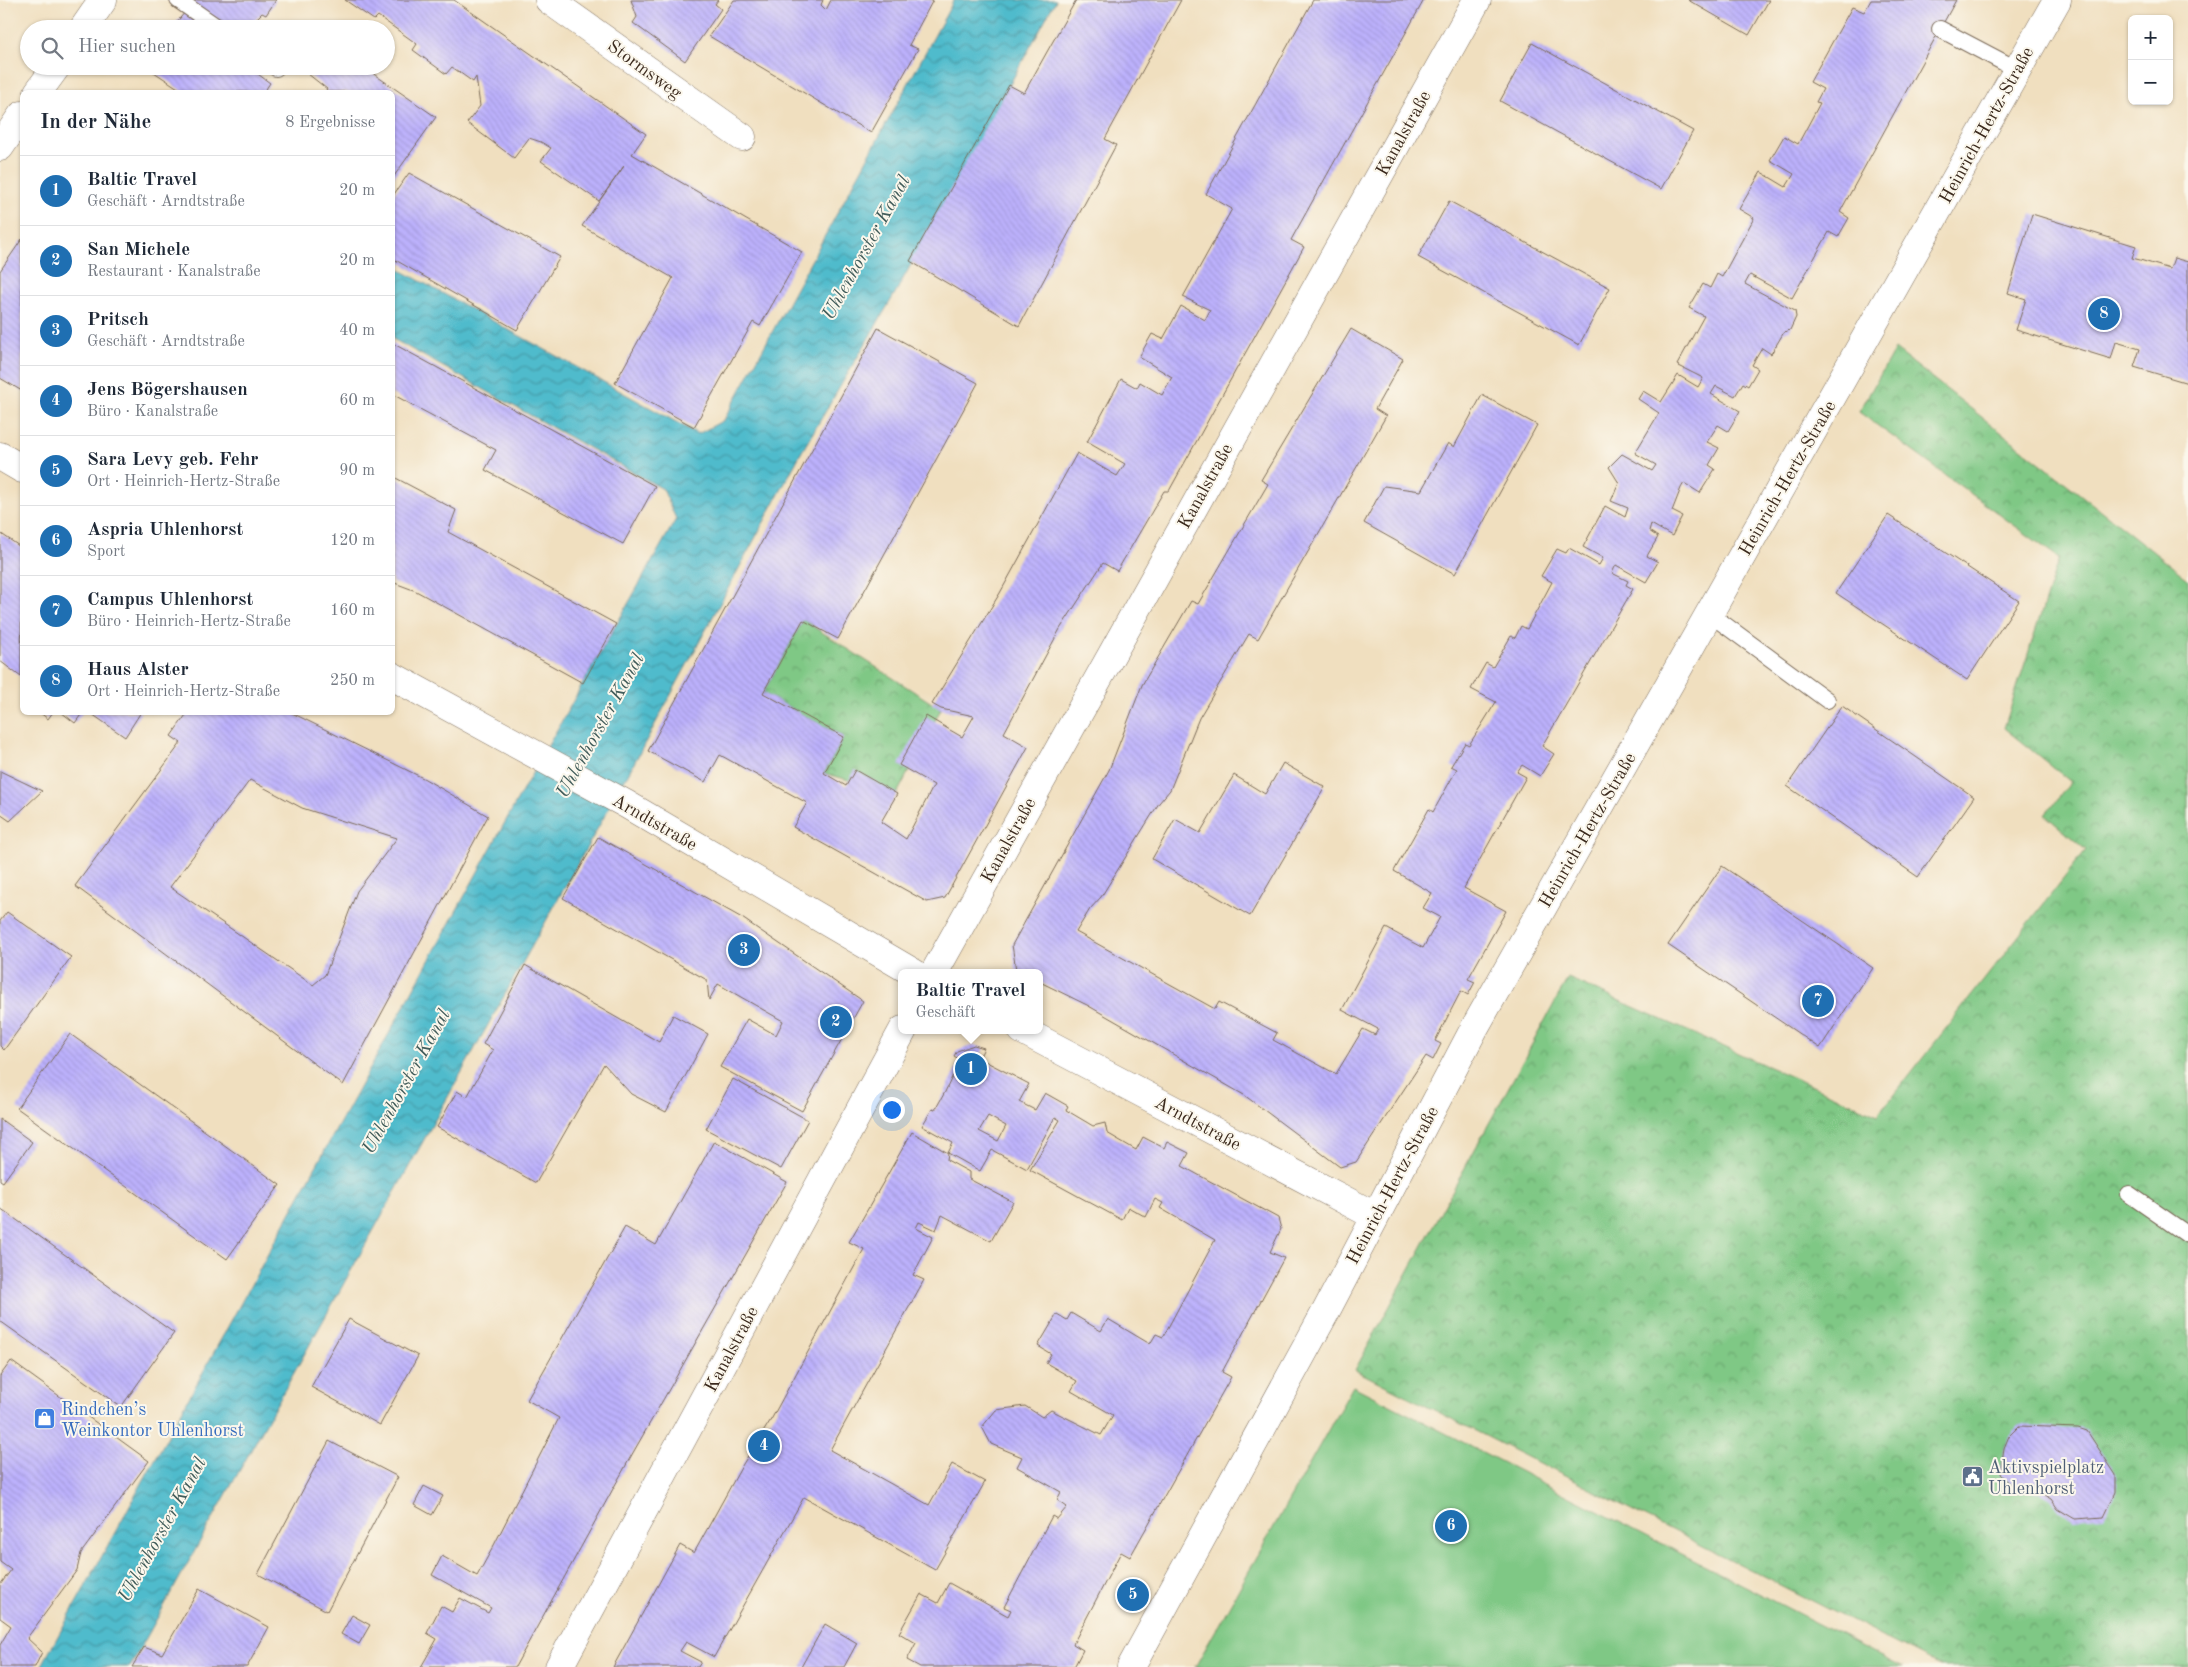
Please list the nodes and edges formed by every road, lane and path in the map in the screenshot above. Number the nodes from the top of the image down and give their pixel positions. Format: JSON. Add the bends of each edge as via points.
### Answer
{"nodes":[{"id":1,"x":103,"y":0,"type":"edge"},
{"id":2,"x":178,"y":0,"type":"edge"},
{"id":3,"x":549,"y":0,"type":"edge"},
{"id":4,"x":1477,"y":0,"type":"edge"},
{"id":5,"x":2057,"y":0,"type":"edge"},
{"id":6,"x":89,"y":20,"type":"edge"},
{"id":7,"x":207,"y":20,"type":"edge"},
{"id":8,"x":1940,"y":30,"type":"dead end"},
{"id":9,"x":2018,"y":70,"type":"junction"},
{"id":10,"x":50,"y":75,"type":"edge"},
{"id":11,"x":39,"y":90,"type":"edge"},
{"id":12,"x":20,"y":118,"type":"edge"},
{"id":13,"x":742,"y":137,"type":"dead end"},
{"id":14,"x":0,"y":147,"type":"edge"},
{"id":15,"x":0,"y":456,"type":"edge"},
{"id":16,"x":20,"y":467,"type":"edge"},
{"id":17,"x":1710,"y":614,"type":"junction"},
{"id":18,"x":395,"y":678,"type":"edge"},
{"id":19,"x":1827,"y":700,"type":"dead end"},
{"id":20,"x":907,"y":969,"type":"edge"},
{"id":21,"x":936,"y":969,"type":"edge"},
{"id":22,"x":901,"y":1034,"type":"edge"},
{"id":23,"x":1030,"y":1034,"type":"edge"},
{"id":24,"x":2129,"y":1194,"type":"dead end"},
{"id":25,"x":1375,"y":1216,"type":"junction"},
{"id":26,"x":2188,"y":1235,"type":"edge"},
{"id":27,"x":559,"y":1667,"type":"edge"},
{"id":28,"x":1131,"y":1667,"type":"edge"}],
"edges":[{"from":1,"to":6,"type":"street"},
{"from":2,"to":7,"type":"lane"},
{"from":3,"to":13,"type":"street","name":"Stormsweg"},
{"from":4,"to":21,"type":"street","name":"Kanalstraße"},
{"from":5,"to":9,"type":"street","name":"Heinrich-Hertz-Straße"},
{"from":8,"to":9,"type":"lane"},
{"from":9,"to":17,"type":"street","name":"Heinrich-Hertz-Straße"},
{"from":10,"to":11,"type":"street"},
{"from":12,"to":14,"type":"street"},
{"from":15,"to":16,"type":"street"},
{"from":17,"to":19,"type":"lane"},
{"from":17,"to":25,"type":"street","name":"Heinrich-Hertz-Straße","via":[[1475,1027]]},
{"from":18,"to":20,"type":"street","name":"Arndtstraße","via":[[626,804]]},
{"from":22,"to":27,"type":"street","name":"Kanalstraße"},
{"from":23,"to":25,"type":"street","name":"Arndtstraße"},
{"from":24,"to":26,"type":"lane"},
{"from":25,"to":28,"type":"street","name":"Heinrich-Hertz-Straße"}]}
